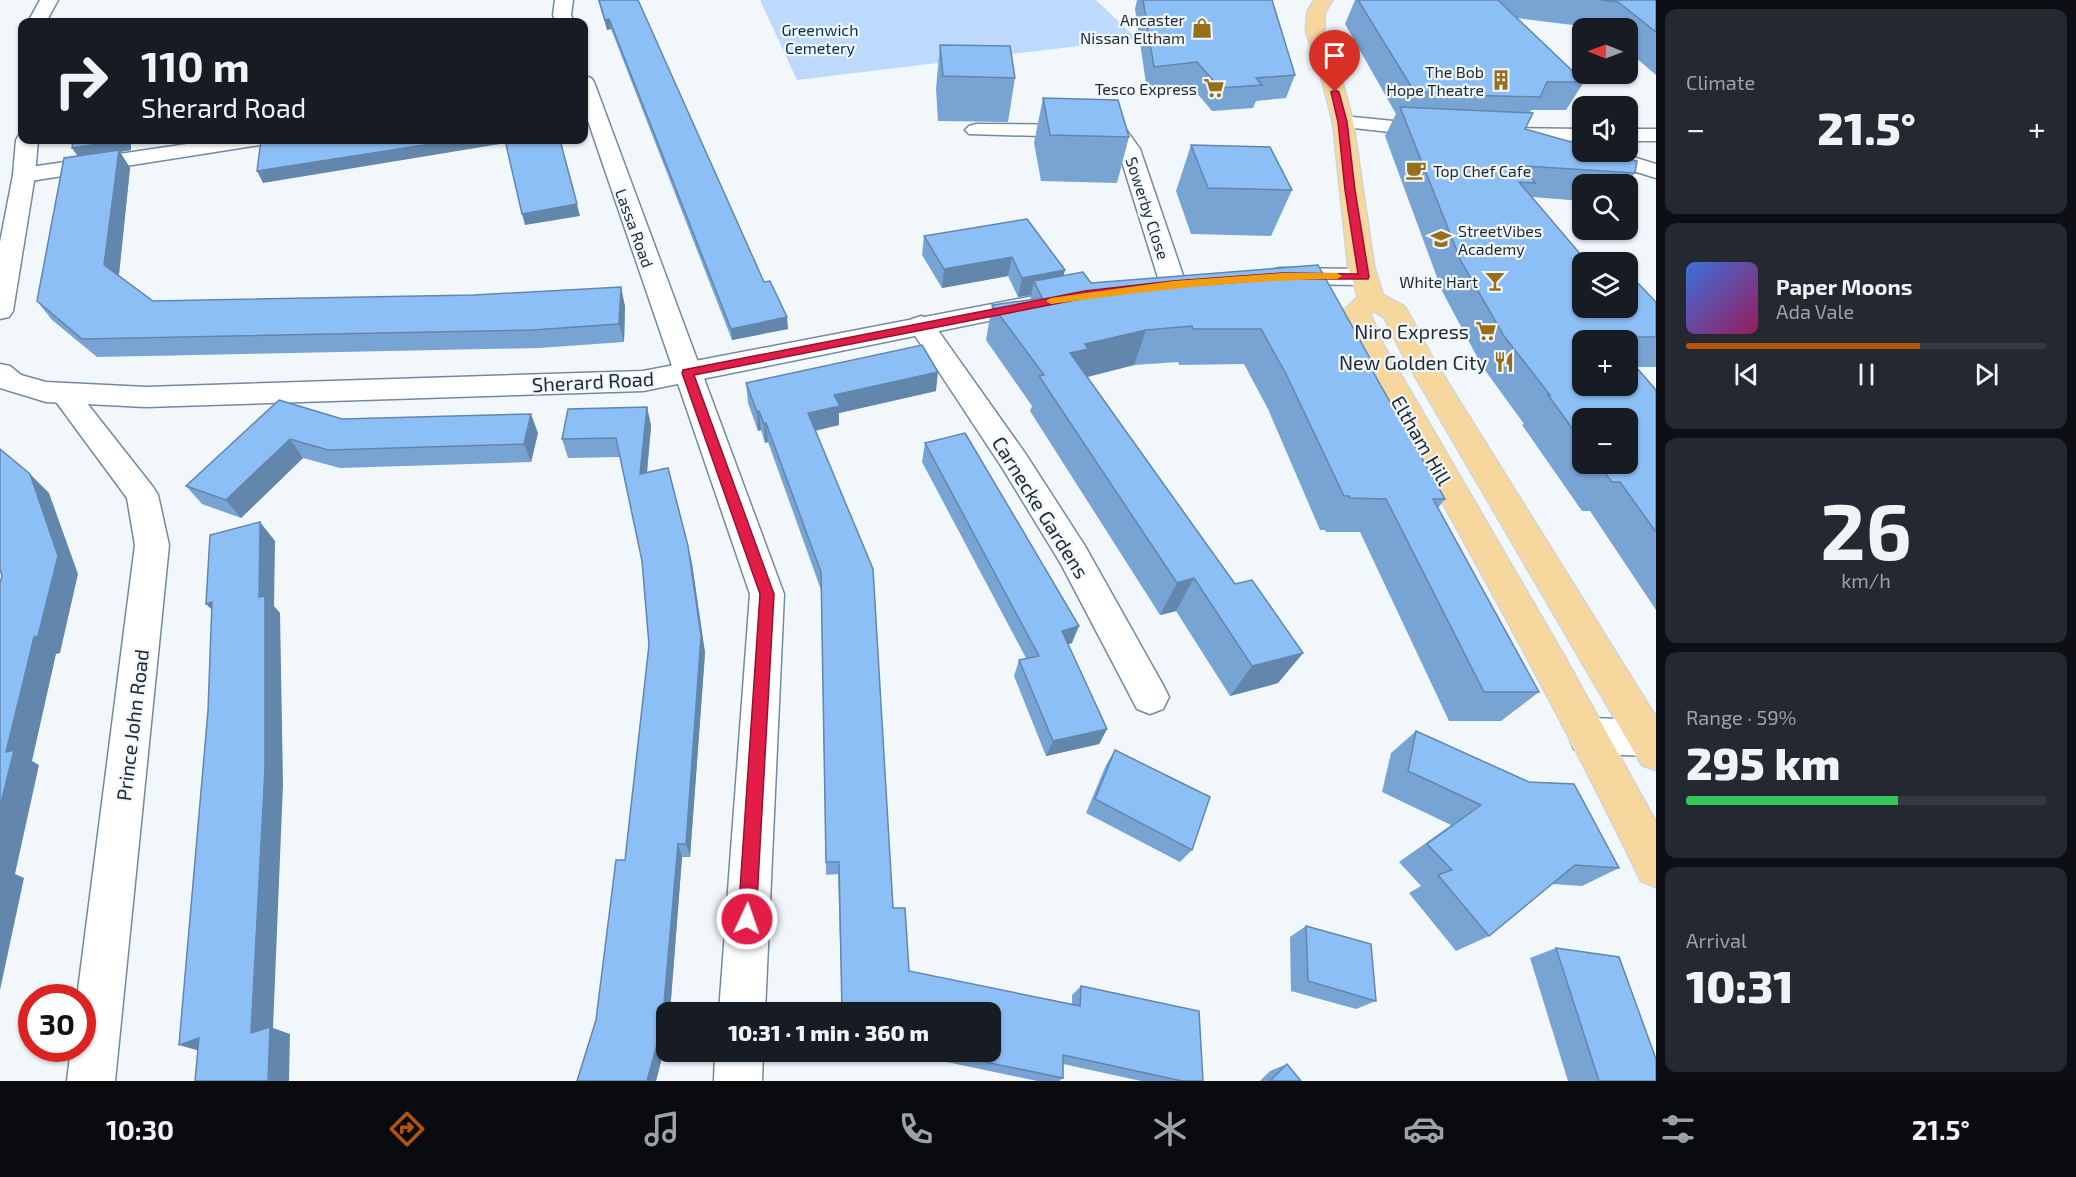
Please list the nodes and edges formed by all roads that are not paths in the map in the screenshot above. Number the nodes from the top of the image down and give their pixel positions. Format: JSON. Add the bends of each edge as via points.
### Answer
{"nodes":[{"id":1,"x":49,"y":0,"type":"edge"},
{"id":2,"x":564,"y":0,"type":"edge"},
{"id":3,"x":1323,"y":0,"type":"edge"},
{"id":4,"x":39,"y":18,"type":"edge"},
{"id":5,"x":563,"y":18,"type":"edge"},
{"id":6,"x":588,"y":98,"type":"edge"},
{"id":7,"x":1343,"y":122,"type":"junction"},
{"id":8,"x":976,"y":130,"type":"dead end"},
{"id":9,"x":1458,"y":133,"type":"edge"},
{"id":10,"x":1479,"y":134,"type":"edge"},
{"id":11,"x":1638,"y":135,"type":"edge"},
{"id":12,"x":1656,"y":135,"type":"edge"},
{"id":13,"x":1572,"y":137,"type":"edge"},
{"id":14,"x":27,"y":144,"type":"edge"},
{"id":15,"x":227,"y":144,"type":"edge"},
{"id":16,"x":1628,"y":162,"type":"edge"},
{"id":17,"x":1656,"y":171,"type":"edge"},
{"id":18,"x":24,"y":175,"type":"junction"},
{"id":19,"x":8,"y":223,"type":"edge"},
{"id":20,"x":1249,"y":279,"type":"edge"},
{"id":21,"x":1173,"y":284,"type":"edge"},
{"id":22,"x":1368,"y":288,"type":"junction"},
{"id":23,"x":1062,"y":299,"type":"edge"},
{"id":24,"x":0,"y":311,"type":"edge"},
{"id":25,"x":921,"y":325,"type":"junction"},
{"id":26,"x":688,"y":373,"type":"junction"},
{"id":27,"x":2,"y":381,"type":"edge"},
{"id":28,"x":65,"y":395,"type":"junction"},
{"id":29,"x":1150,"y":697,"type":"dead end"},
{"id":30,"x":1588,"y":736,"type":"junction"},
{"id":31,"x":1653,"y":742,"type":"edge"},
{"id":32,"x":1656,"y":866,"type":"edge"},
{"id":33,"x":743,"y":1002,"type":"edge"},
{"id":34,"x":739,"y":1062,"type":"edge"},
{"id":35,"x":91,"y":1081,"type":"edge"},
{"id":36,"x":738,"y":1081,"type":"edge"}],
"edges":[{"from":1,"to":4,"type":"street"},
{"from":2,"to":5,"type":"street"},
{"from":3,"to":7,"type":"main road","via":[[1316,13],[1315,32]]},
{"from":6,"to":26,"type":"street","name":"Lassa Road"},
{"from":7,"to":9,"type":"street"},
{"from":7,"to":22,"type":"main road","via":[[1350,190]]},
{"from":8,"to":21,"type":"street","name":"Sowerby Close","via":[[1117,133],[1129,149]]},
{"from":10,"to":13,"type":"street"},
{"from":11,"to":12,"type":"street"},
{"from":14,"to":18,"type":"street"},
{"from":15,"to":18,"type":"street"},
{"from":16,"to":17,"type":"street"},
{"from":18,"to":19,"type":"street"},
{"from":19,"to":24,"type":"street"},
{"from":20,"to":22,"type":"street","via":[[1329,276]]},
{"from":22,"to":30,"type":"main road","name":"Eltham Hill","via":[[1356,311],[1369,344]]},
{"from":22,"to":31,"type":"main road","name":"Eltham Hill","via":[[1395,312],[1418,357]]},
{"from":23,"to":25,"type":"street","name":"Sherard Road"},
{"from":25,"to":26,"type":"street","name":"Sherard Road"},
{"from":25,"to":29,"type":"street","name":"Carnecke Gardens","via":[[1014,460],[1073,555]]},
{"from":26,"to":28,"type":"street","name":"Sherard Road","via":[[643,381],[146,397]]},
{"from":26,"to":33,"type":"street","name":"Lassa Road","via":[[767,594]]},
{"from":27,"to":28,"type":"street","name":"Sherard Road"},
{"from":28,"to":35,"type":"street","name":"Prince John Road","via":[[142,495],[152,545]]},
{"from":30,"to":31,"type":"street"},
{"from":30,"to":32,"type":"main road","name":"Eltham Hill"},
{"from":34,"to":36,"type":"street"}]}
